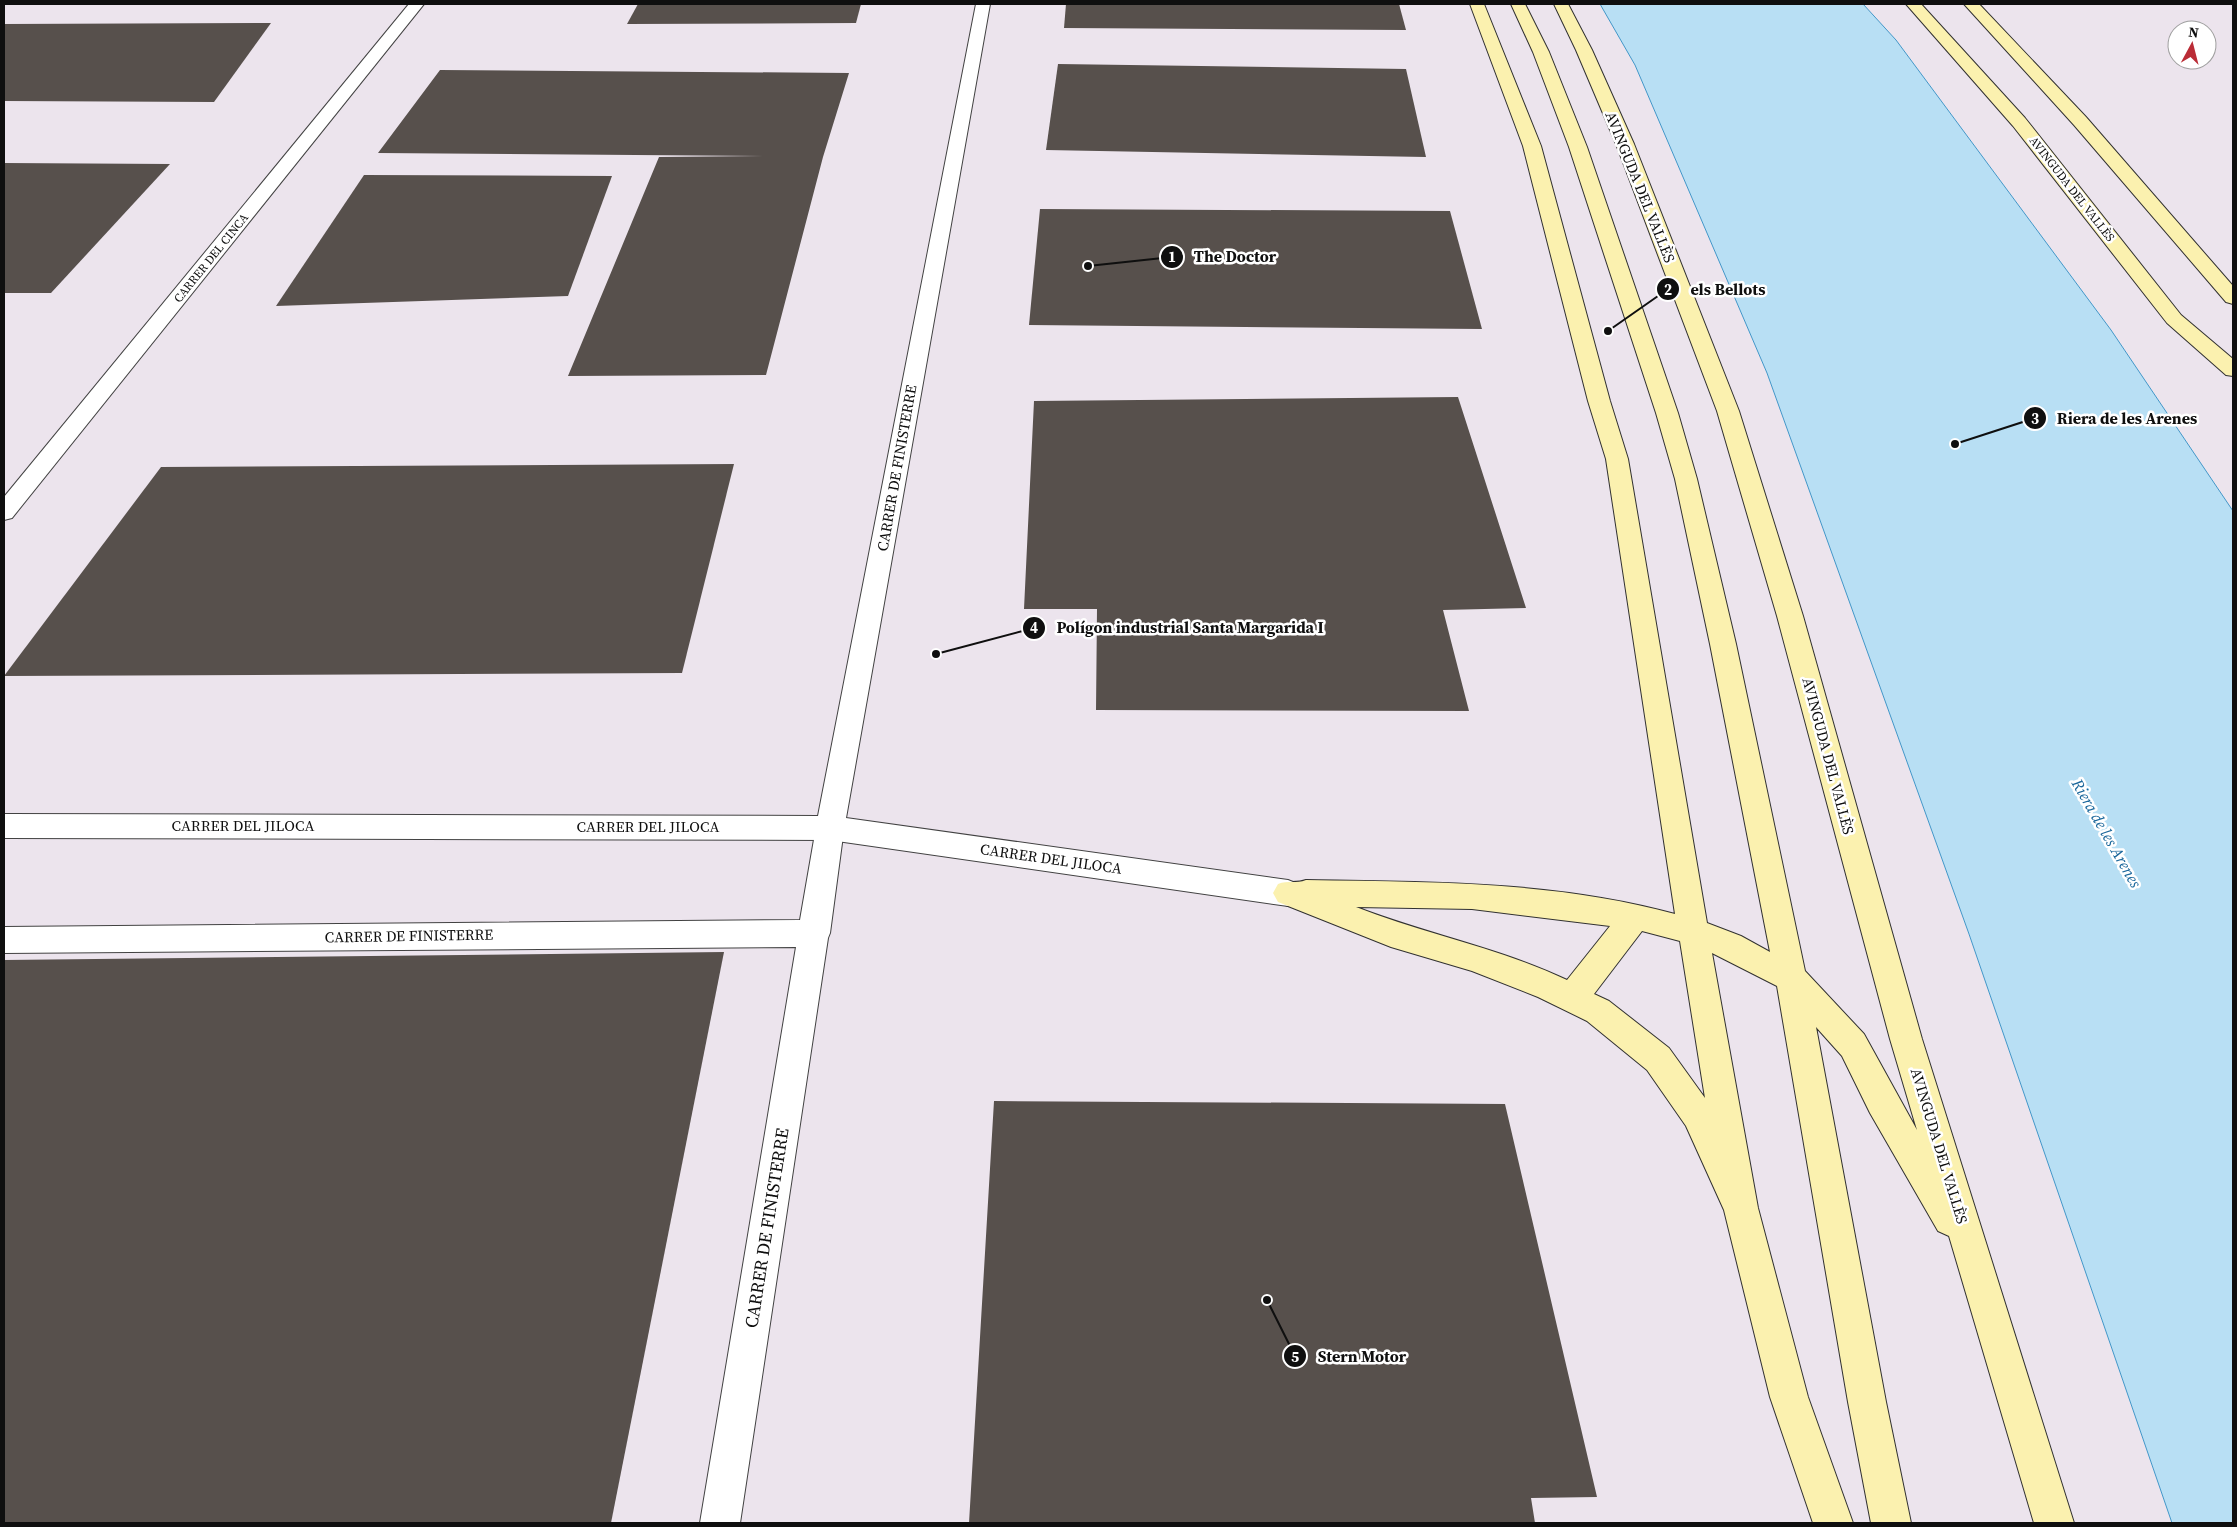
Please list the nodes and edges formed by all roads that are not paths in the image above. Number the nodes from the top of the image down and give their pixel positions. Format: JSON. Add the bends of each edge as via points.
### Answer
{"nodes":[{"id":1,"x":417,"y":4,"type":"edge"},
{"id":2,"x":983,"y":4,"type":"edge"},
{"id":3,"x":1477,"y":4,"type":"edge"},
{"id":4,"x":1518,"y":4,"type":"edge"},
{"id":5,"x":1561,"y":4,"type":"edge"},
{"id":6,"x":1913,"y":4,"type":"edge"},
{"id":7,"x":1971,"y":4,"type":"edge"},
{"id":8,"x":2233,"y":298,"type":"edge"},
{"id":9,"x":2233,"y":370,"type":"edge"},
{"id":10,"x":4,"y":512,"type":"edge"},
{"id":11,"x":4,"y":826,"type":"edge"},
{"id":12,"x":830,"y":828,"type":"junction"},
{"id":13,"x":1288,"y":893,"type":"junction"},
{"id":14,"x":1636,"y":916,"type":"junction"},
{"id":15,"x":1694,"y":932,"type":"junction"},
{"id":16,"x":815,"y":933,"type":"junction"},
{"id":17,"x":4,"y":940,"type":"edge"},
{"id":18,"x":1791,"y":978,"type":"junction"},
{"id":19,"x":1572,"y":998,"type":"junction"},
{"id":20,"x":1741,"y":1208,"type":"junction"},
{"id":21,"x":1974,"y":1260,"type":"junction"},
{"id":22,"x":720,"y":1523,"type":"edge"},
{"id":23,"x":1833,"y":1523,"type":"edge"},
{"id":24,"x":1891,"y":1523,"type":"edge"},
{"id":25,"x":2054,"y":1523,"type":"edge"}],
"edges":[{"from":1,"to":10,"type":"street","name":"CARRER DEL CINCA"},
{"from":2,"to":12,"type":"street","name":"CARRER DE FINISTERRE"},
{"from":3,"to":15,"type":"main road","via":[[1532,146],[1617,458]]},
{"from":4,"to":18,"type":"main road","via":[[1578,147],[1667,412],[1686,479]]},
{"from":5,"to":21,"type":"main road","name":"AVINGUDA DEL VALLÈS","via":[[1625,144],[1728,411],[1790,616],[1906,1039]]},
{"from":6,"to":9,"type":"main road","name":"AVINGUDA DEL VALLÈS","via":[[2019,122],[2174,319]]},
{"from":7,"to":8,"type":"main road","via":[[2080,121]]},
{"from":11,"to":12,"type":"street","name":"CARRER DEL JILOCA"},
{"from":12,"to":13,"type":"street","name":"CARRER DEL JILOCA"},
{"from":12,"to":16,"type":"street","name":"CARRER DE FINISTERRE"},
{"from":13,"to":14,"type":"main road","via":[[1472,896]]},
{"from":13,"to":19,"type":"main road","via":[[1391,934],[1474,958]]},
{"from":14,"to":15,"type":"main road"},
{"from":14,"to":19,"type":"main road"},
{"from":15,"to":18,"type":"main road","via":[[1730,946]]},
{"from":15,"to":20,"type":"main road"},
{"from":16,"to":17,"type":"street","name":"CARRER DE FINISTERRE"},
{"from":16,"to":22,"type":"street","name":"CARRER DE FINISTERRE"},
{"from":18,"to":21,"type":"main road","via":[[1853,1045],[1882,1102]]},
{"from":18,"to":24,"type":"main road"},
{"from":19,"to":20,"type":"main road","via":[[1598,1011],[1658,1059],[1698,1115]]},
{"from":20,"to":23,"type":"main road","via":[[1789,1396]]},
{"from":21,"to":25,"type":"main road","name":"AVINGUDA DEL VALLÈS"}]}
